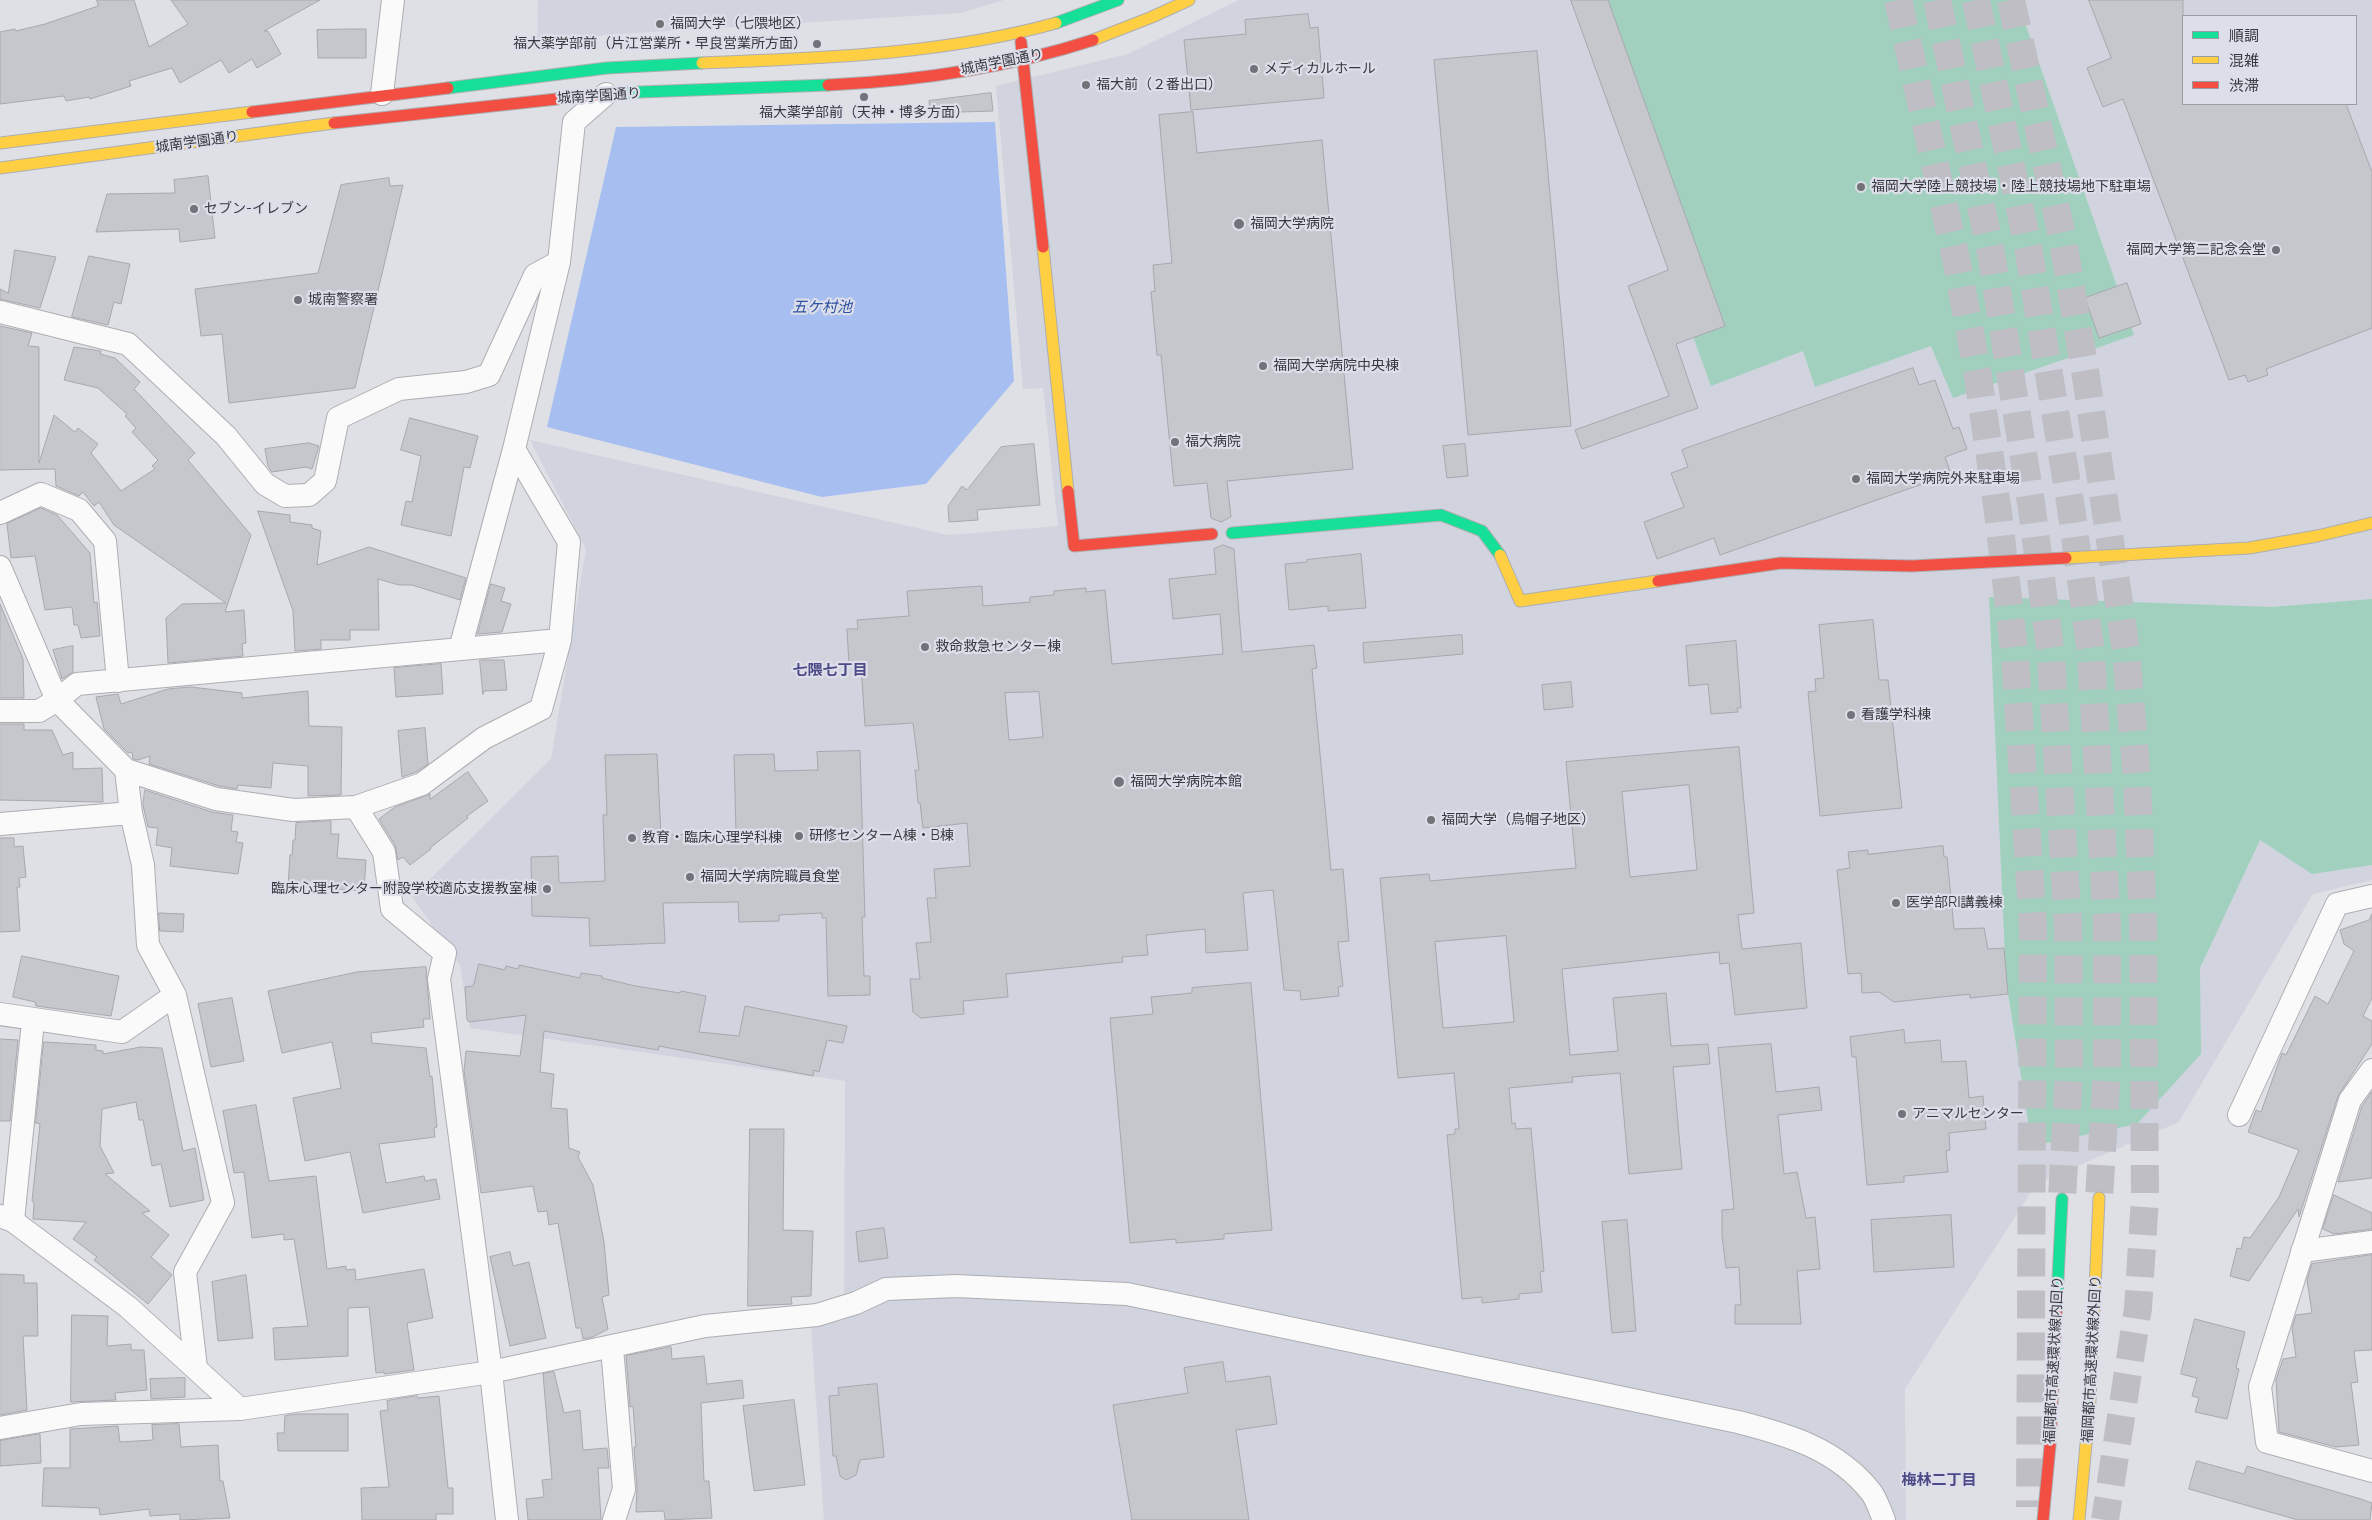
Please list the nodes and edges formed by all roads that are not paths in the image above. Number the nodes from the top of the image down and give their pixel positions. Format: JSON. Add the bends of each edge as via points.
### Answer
{"nodes":[{"id":1,"x":393,"y":0,"type":"edge"},
{"id":2,"x":1118,"y":0,"type":"edge"},
{"id":3,"x":1189,"y":0,"type":"edge"},
{"id":4,"x":1020,"y":33,"type":"junction"},
{"id":5,"x":1024,"y":60,"type":"junction"},
{"id":6,"x":382,"y":94,"type":"junction"},
{"id":7,"x":606,"y":94,"type":"junction"},
{"id":8,"x":0,"y":143,"type":"edge"},
{"id":9,"x":0,"y":168,"type":"edge"},
{"id":10,"x":559,"y":262,"type":"junction"},
{"id":11,"x":0,"y":312,"type":"edge"},
{"id":12,"x":514,"y":449,"type":"junction"},
{"id":13,"x":0,"y":513,"type":"edge"},
{"id":14,"x":2372,"y":523,"type":"edge"},
{"id":15,"x":1232,"y":533,"type":"dead end"},
{"id":16,"x":1212,"y":534,"type":"dead end"},
{"id":17,"x":0,"y":567,"type":"edge"},
{"id":18,"x":560,"y":640,"type":"junction"},
{"id":19,"x":460,"y":649,"type":"junction"},
{"id":20,"x":118,"y":681,"type":"junction"},
{"id":21,"x":57,"y":700,"type":"junction"},
{"id":22,"x":0,"y":711,"type":"edge"},
{"id":23,"x":126,"y":770,"type":"junction"},
{"id":24,"x":356,"y":807,"type":"junction"},
{"id":25,"x":131,"y":813,"type":"junction"},
{"id":26,"x":0,"y":824,"type":"edge"},
{"id":27,"x":2372,"y":896,"type":"edge"},
{"id":28,"x":175,"y":995,"type":"junction"},
{"id":29,"x":0,"y":1014,"type":"edge"},
{"id":30,"x":33,"y":1021,"type":"junction"},
{"id":31,"x":2372,"y":1070,"type":"edge"},
{"id":32,"x":2239,"y":1115,"type":"dead end"},
{"id":33,"x":2100,"y":1198,"type":"tunnel mouth"},
{"id":34,"x":2062,"y":1199,"type":"tunnel mouth"},
{"id":35,"x":7,"y":1218,"type":"edge"},
{"id":36,"x":2372,"y":1242,"type":"edge"},
{"id":37,"x":2302,"y":1251,"type":"junction"},
{"id":38,"x":612,"y":1348,"type":"junction"},
{"id":39,"x":196,"y":1368,"type":"junction"},
{"id":40,"x":491,"y":1372,"type":"junction"},
{"id":41,"x":240,"y":1409,"type":"junction"},
{"id":42,"x":0,"y":1428,"type":"edge"},
{"id":43,"x":2372,"y":1471,"type":"edge"},
{"id":44,"x":506,"y":1520,"type":"edge"},
{"id":45,"x":614,"y":1520,"type":"edge"},
{"id":46,"x":1884,"y":1520,"type":"edge"},
{"id":47,"x":2043,"y":1520,"type":"edge"},
{"id":48,"x":2079,"y":1520,"type":"edge"}],
"edges":[{"from":1,"to":6,"type":"street"},
{"from":2,"to":4,"type":"main road","name":"城南学園通り","via":[[1074,18]]},
{"from":3,"to":5,"type":"main road","name":"城南学園通り","via":[[1130,26]]},
{"from":4,"to":5,"type":"main road"},
{"from":4,"to":6,"type":"main road","name":"城南学園通り","via":[[873,55],[607,68]]},
{"from":5,"to":7,"type":"main road","name":"城南学園通り","via":[[876,82]]},
{"from":5,"to":16,"type":"main road","via":[[1074,546]]},
{"from":6,"to":8,"type":"main road","name":"城南学園通り"},
{"from":7,"to":9,"type":"main road","name":"城南学園通り","via":[[384,116]]},
{"from":7,"to":10,"type":"street","via":[[574,122]]},
{"from":10,"to":11,"type":"street","via":[[535,275],[489,375],[466,382],[399,389],[338,418],[325,481],[309,495],[285,496],[264,484],[226,436],[128,344]]},
{"from":10,"to":12,"type":"street"},
{"from":12,"to":18,"type":"street","via":[[569,542]]},
{"from":12,"to":19,"type":"street"},
{"from":13,"to":20,"type":"street","via":[[41,494],[79,510],[105,541]]},
{"from":14,"to":15,"type":"main road","via":[[2249,548],[1912,566],[1781,563],[1520,601],[1500,555],[1482,531],[1441,515]]},
{"from":17,"to":21,"type":"street"},
{"from":18,"to":19,"type":"street"},
{"from":18,"to":24,"type":"street","via":[[541,709],[484,738],[422,784]]},
{"from":19,"to":20,"type":"street"},
{"from":20,"to":21,"type":"street","via":[[77,684]]},
{"from":21,"to":22,"type":"street","via":[[39,711]]},
{"from":21,"to":23,"type":"street"},
{"from":23,"to":24,"type":"street","via":[[216,799],[294,810]]},
{"from":23,"to":25,"type":"street"},
{"from":24,"to":40,"type":"street","via":[[384,852],[392,909],[445,953],[439,979]]},
{"from":25,"to":26,"type":"street"},
{"from":25,"to":28,"type":"street","via":[[143,865],[148,945]]},
{"from":27,"to":32,"type":"street","via":[[2337,904]]},
{"from":28,"to":30,"type":"street","via":[[122,1032]]},
{"from":28,"to":39,"type":"street","via":[[222,1203],[185,1272]]},
{"from":29,"to":30,"type":"street"},
{"from":30,"to":35,"type":"street"},
{"from":31,"to":37,"type":"street","via":[[2350,1100]]},
{"from":33,"to":48,"type":"main road","name":"福岡都市高速環状線外回り","via":[[2094,1330]]},
{"from":34,"to":47,"type":"main road","name":"福岡都市高速環状線内回り","via":[[2051,1436]]},
{"from":35,"to":39,"type":"street","via":[[128,1307]]},
{"from":36,"to":37,"type":"street"},
{"from":37,"to":43,"type":"street","via":[[2260,1387],[2267,1442]]},
{"from":38,"to":40,"type":"street"},
{"from":38,"to":45,"type":"street","via":[[624,1488]]},
{"from":38,"to":46,"type":"street","via":[[642,1338],[705,1326],[817,1314],[856,1303],[886,1289],[956,1286],[1127,1294],[1780,1433],[1816,1446],[1844,1464],[1872,1494]]},
{"from":39,"to":41,"type":"street"},
{"from":40,"to":41,"type":"street"},
{"from":40,"to":44,"type":"street"},
{"from":41,"to":42,"type":"street","via":[[81,1414]]}]}
